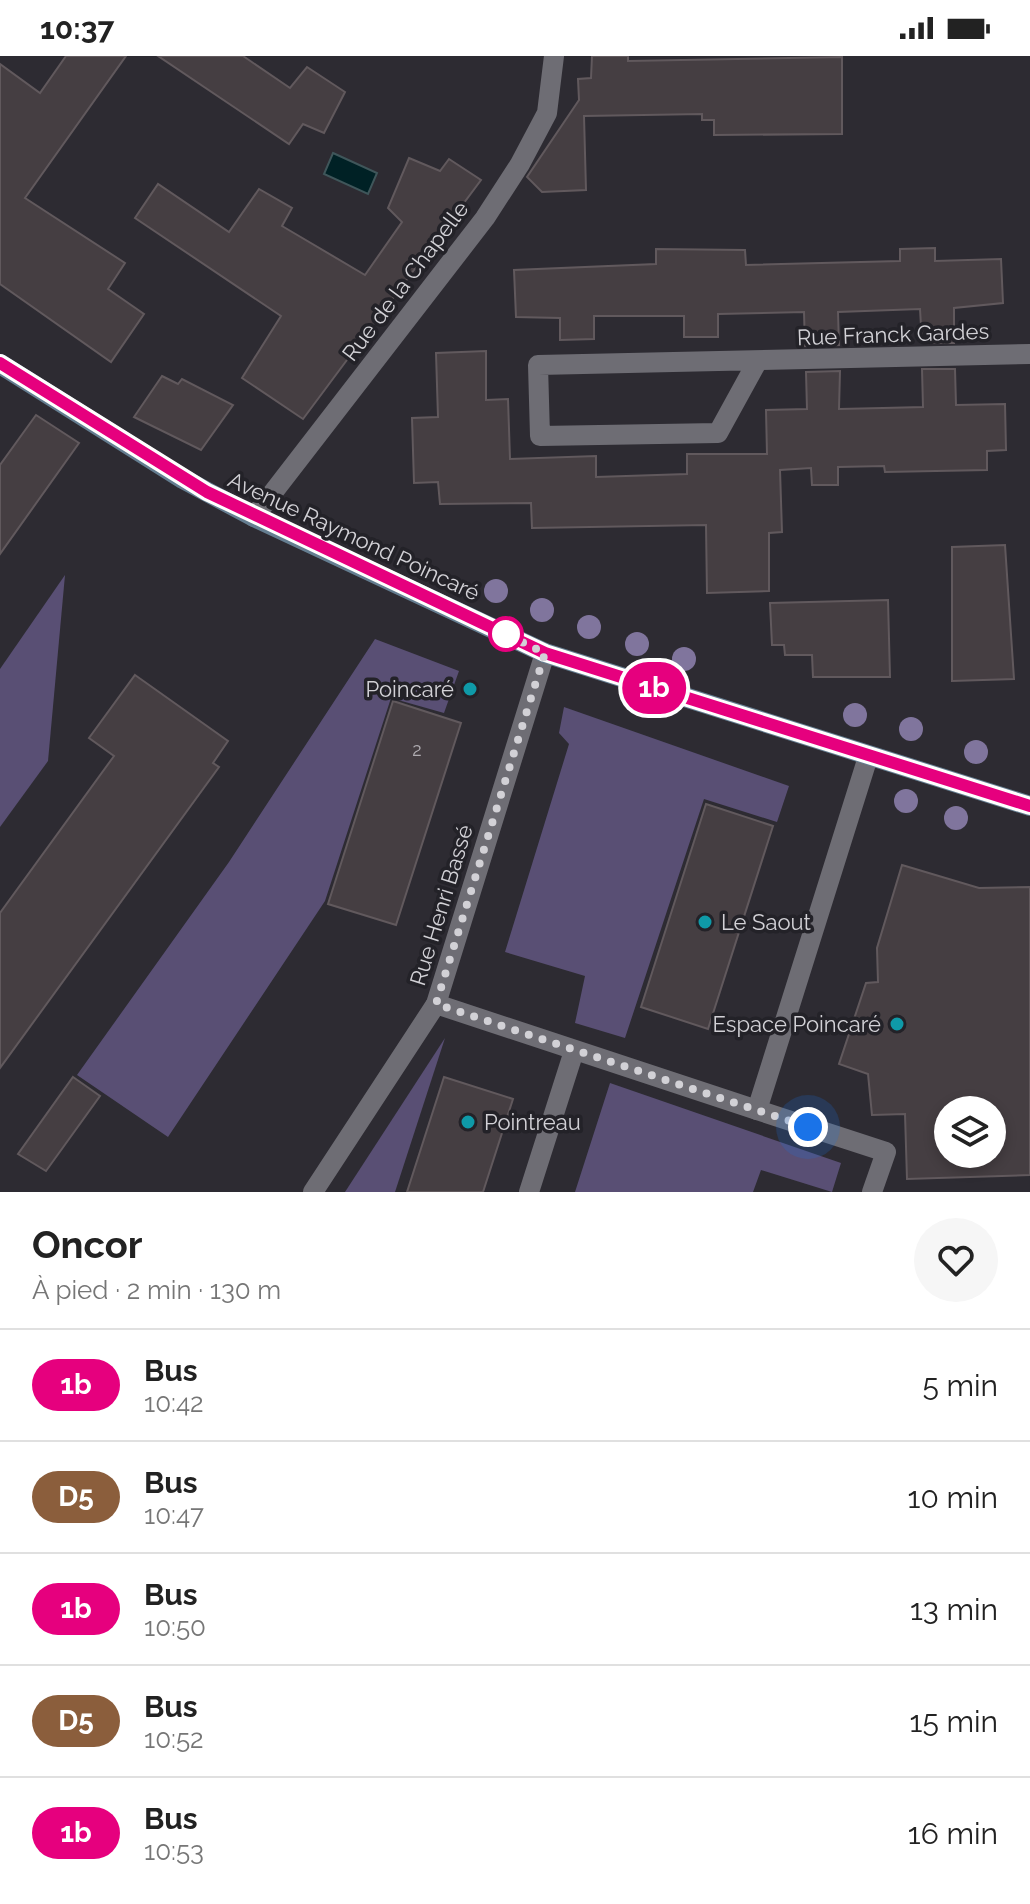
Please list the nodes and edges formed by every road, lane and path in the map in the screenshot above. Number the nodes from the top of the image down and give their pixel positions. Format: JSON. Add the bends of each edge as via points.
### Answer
{"nodes":[{"id":1,"x":554,"y":56,"type":"edge"},
{"id":2,"x":1030,"y":354,"type":"edge"},
{"id":3,"x":757,"y":362,"type":"junction"},
{"id":4,"x":0,"y":364,"type":"edge"},
{"id":5,"x":254,"y":517,"type":"junction"},
{"id":6,"x":545,"y":653,"type":"junction"},
{"id":7,"x":868,"y":757,"type":"junction"},
{"id":8,"x":1030,"y":806,"type":"edge"},
{"id":9,"x":436,"y":1004,"type":"junction"},
{"id":10,"x":574,"y":1051,"type":"junction"},
{"id":11,"x":757,"y":1110,"type":"junction"},
{"id":12,"x":313,"y":1192,"type":"edge"},
{"id":13,"x":529,"y":1192,"type":"edge"},
{"id":14,"x":872,"y":1192,"type":"edge"}],
"edges":[{"from":1,"to":5,"type":"street","name":"Rue de la Chapelle","via":[[547,113],[485,218]]},
{"from":2,"to":3,"type":"street","name":"Rue Franck Gardes"},
{"from":3,"to":3,"type":"street","name":"Rue Franck Gardes","via":[[538,365],[540,436],[718,433]]},
{"from":4,"to":5,"type":"main road","name":"Avenue Raymond Poincaré","via":[[183,479]]},
{"from":5,"to":6,"type":"main road","name":"Avenue Raymond Poincaré"},
{"from":6,"to":7,"type":"main road","name":"Avenue Raymond Poincaré"},
{"from":6,"to":9,"type":"street","name":"Rue Henri Bassé"},
{"from":7,"to":8,"type":"main road","name":"Avenue Raymond Poincaré"},
{"from":7,"to":11,"type":"street"},
{"from":9,"to":10,"type":"street"},
{"from":9,"to":12,"type":"street","name":"Rue Henri Bassé"},
{"from":10,"to":11,"type":"street"},
{"from":10,"to":13,"type":"street"},
{"from":11,"to":14,"type":"street","via":[[886,1152]]}]}
